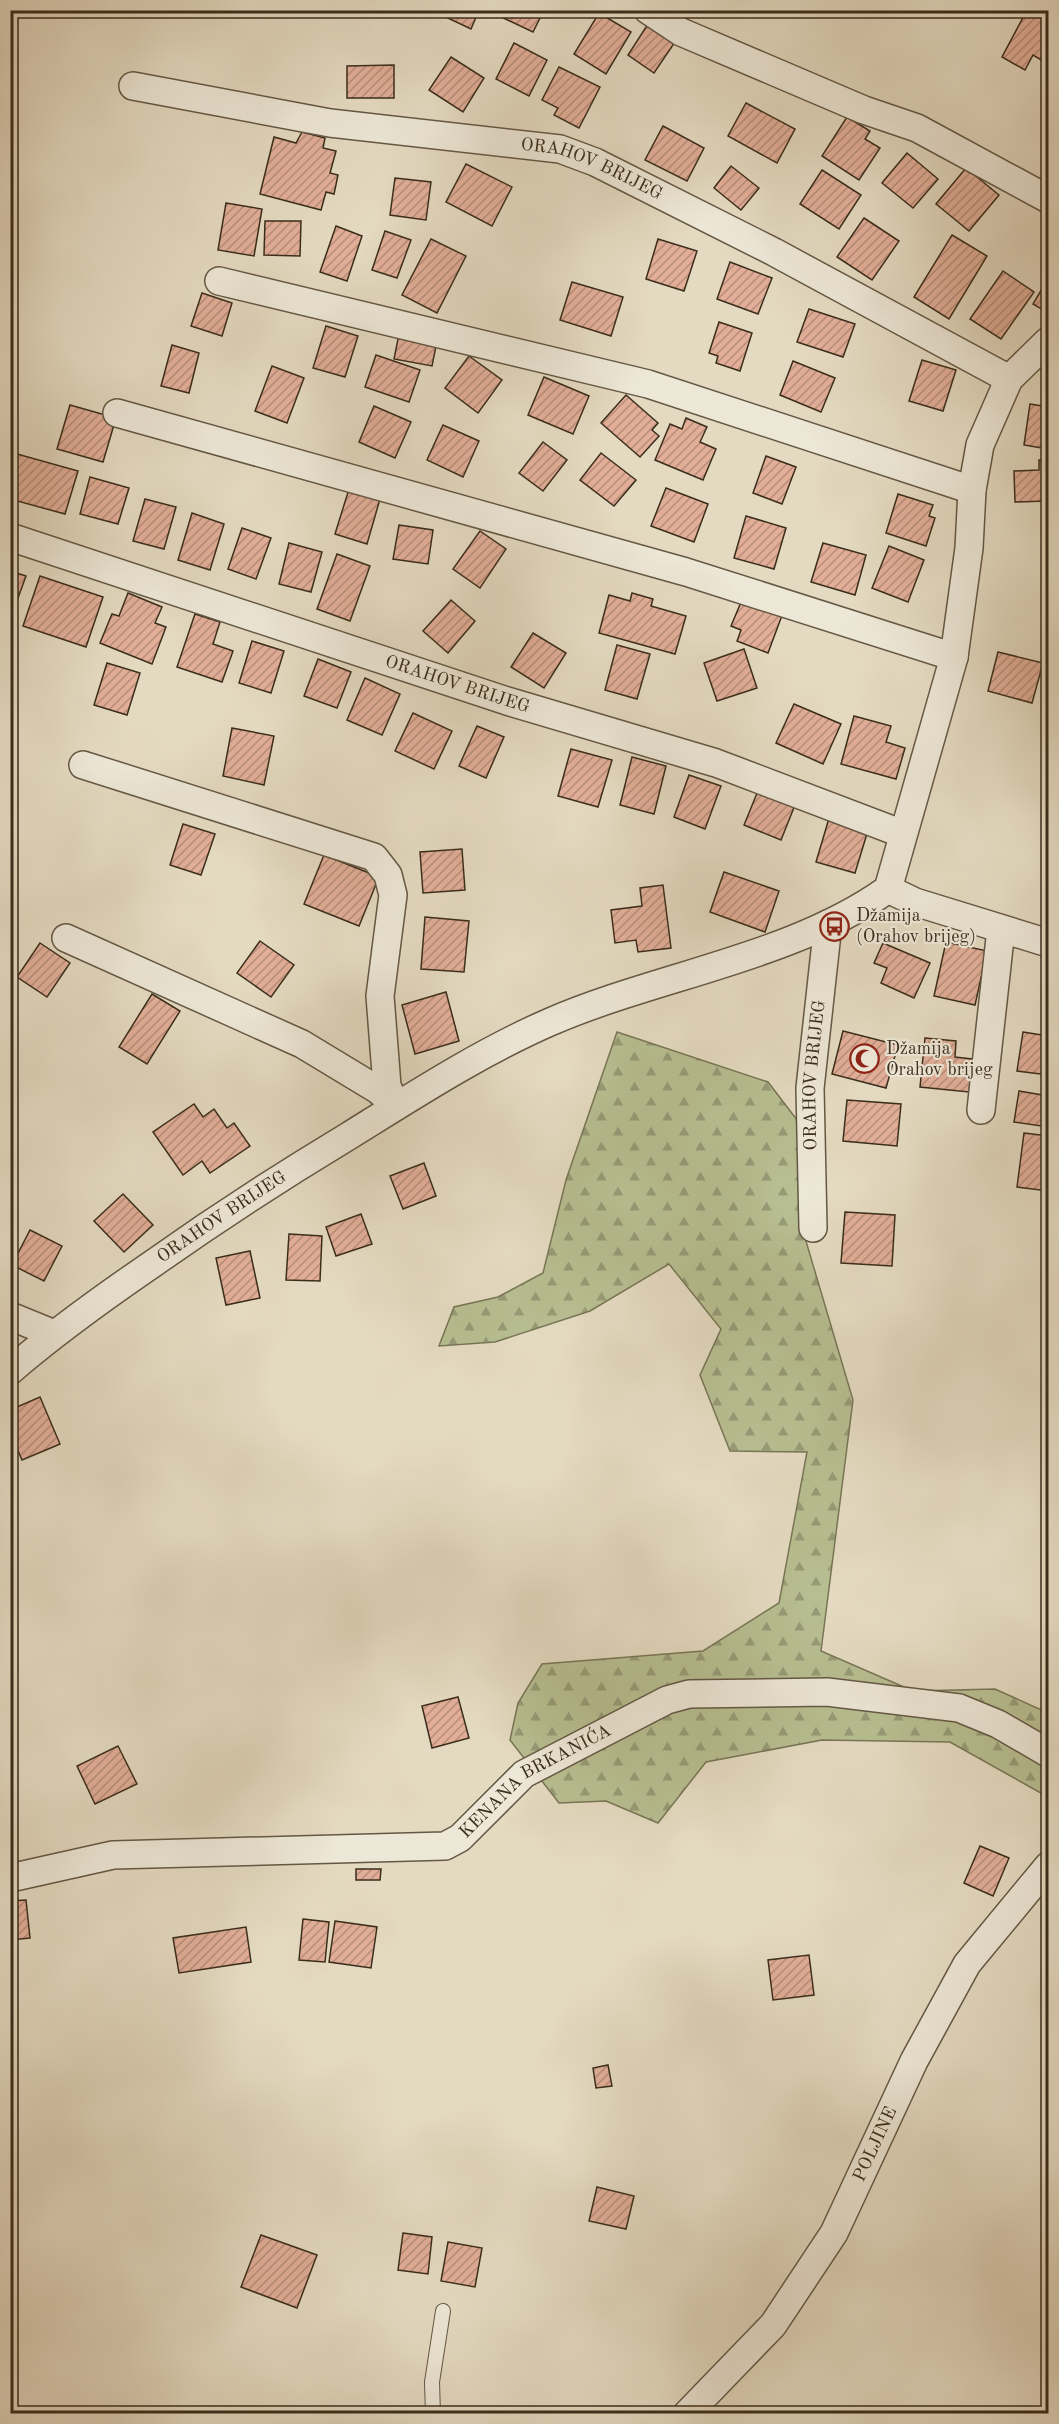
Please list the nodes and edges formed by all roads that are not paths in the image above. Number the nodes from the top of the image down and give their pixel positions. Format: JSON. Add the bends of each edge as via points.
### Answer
{"nodes":[{"id":1,"x":648,"y":10,"type":"edge"},
{"id":2,"x":133,"y":86,"type":"dead end"},
{"id":3,"x":1048,"y":199,"type":"edge"},
{"id":4,"x":219,"y":281,"type":"dead end"},
{"id":5,"x":1048,"y":341,"type":"edge"},
{"id":6,"x":1009,"y":379,"type":"junction"},
{"id":7,"x":117,"y":413,"type":"dead end"},
{"id":8,"x":972,"y":490,"type":"junction"},
{"id":9,"x":10,"y":537,"type":"edge"},
{"id":10,"x":954,"y":657,"type":"junction"},
{"id":11,"x":82,"y":765,"type":"dead end"},
{"id":12,"x":903,"y":834,"type":"junction"},
{"id":13,"x":888,"y":889,"type":"junction"},
{"id":14,"x":828,"y":924,"type":"junction"},
{"id":15,"x":1001,"y":929,"type":"junction"},
{"id":16,"x":66,"y":938,"type":"dead end"},
{"id":17,"x":1048,"y":944,"type":"edge"},
{"id":18,"x":396,"y":1106,"type":"junction"},
{"id":19,"x":981,"y":1110,"type":"dead end"},
{"id":20,"x":813,"y":1228,"type":"dead end"},
{"id":21,"x":10,"y":1316,"type":"edge"},
{"id":22,"x":54,"y":1334,"type":"junction"},
{"id":23,"x":10,"y":1371,"type":"edge"},
{"id":24,"x":1048,"y":1753,"type":"edge"},
{"id":25,"x":1048,"y":1866,"type":"edge"},
{"id":26,"x":10,"y":1878,"type":"edge"},
{"id":27,"x":443,"y":2311,"type":"dead end"},
{"id":28,"x":433,"y":2414,"type":"edge"},
{"id":29,"x":687,"y":2414,"type":"edge"}],
"edges":[{"from":1,"to":3,"type":"street","via":[[681,33],[864,110],[917,128]]},
{"from":2,"to":6,"type":"street","name":"ORAHOV BRIJEG","via":[[330,123],[560,149],[595,162],[774,252]]},
{"from":4,"to":8,"type":"street","via":[[648,384]]},
{"from":5,"to":6,"type":"street"},
{"from":6,"to":8,"type":"street","via":[[980,446]]},
{"from":7,"to":10,"type":"street","via":[[686,572]]},
{"from":8,"to":10,"type":"street","via":[[969,548]]},
{"from":9,"to":12,"type":"street","name":"ORAHOV BRIJEG","via":[[507,701],[716,763]]},
{"from":10,"to":12,"type":"street"},
{"from":11,"to":18,"type":"street","via":[[374,857],[388,875],[393,895],[380,996],[387,1086]]},
{"from":12,"to":13,"type":"street"},
{"from":13,"to":14,"type":"street","name":"ORAHOV BRIJEG","via":[[861,909]]},
{"from":13,"to":15,"type":"street","via":[[915,902]]},
{"from":14,"to":18,"type":"street","name":"ORAHOV BRIJEG","via":[[761,951],[550,1022]]},
{"from":14,"to":20,"type":"street","name":"ORAHOV BRIJEG","via":[[810,1088]]},
{"from":15,"to":17,"type":"street"},
{"from":15,"to":19,"type":"street"},
{"from":16,"to":18,"type":"street","via":[[302,1044],[378,1090]]},
{"from":18,"to":22,"type":"street","name":"ORAHOV BRIJEG","via":[[271,1183]]},
{"from":21,"to":22,"type":"street"},
{"from":22,"to":23,"type":"street","name":"ORAHOV BRIJEG"},
{"from":24,"to":26,"type":"street","name":"KENANA BRKANIĆA","via":[[998,1724],[959,1708],[827,1692],[689,1694],[667,1700],[524,1774],[460,1838],[445,1846],[113,1856]]},
{"from":25,"to":29,"type":"street","name":"POLJINE","via":[[967,1964],[914,2061],[828,2242],[773,2325]]},
{"from":27,"to":28,"type":"lane","via":[[432,2382]]}]}
